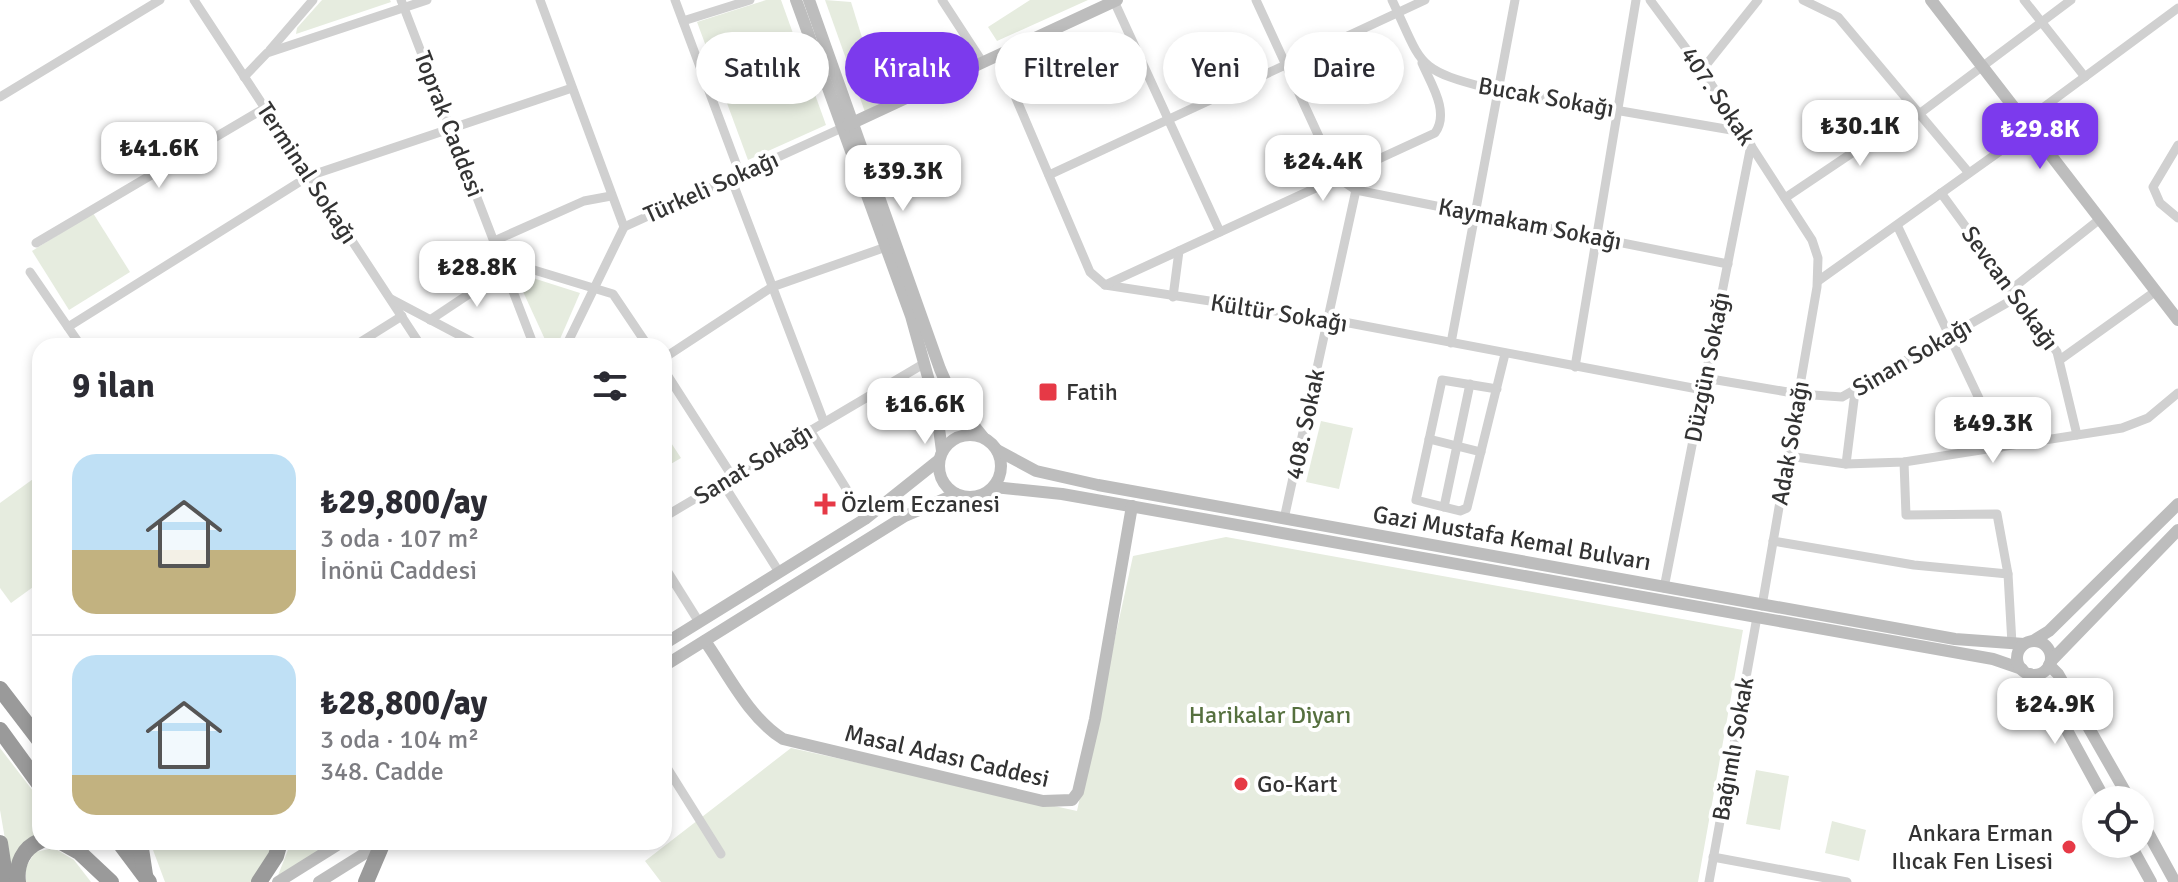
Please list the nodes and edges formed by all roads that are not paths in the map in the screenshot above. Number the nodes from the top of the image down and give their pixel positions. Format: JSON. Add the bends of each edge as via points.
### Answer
{"nodes":[{"id":1,"x":160,"y":0,"type":"edge"},
{"id":2,"x":194,"y":0,"type":"edge"},
{"id":3,"x":313,"y":0,"type":"edge"},
{"id":4,"x":427,"y":0,"type":"edge"},
{"id":5,"x":540,"y":0,"type":"edge"},
{"id":6,"x":675,"y":0,"type":"edge"},
{"id":7,"x":750,"y":0,"type":"edge"},
{"id":8,"x":796,"y":0,"type":"edge"},
{"id":9,"x":809,"y":0,"type":"edge"},
{"id":10,"x":942,"y":0,"type":"edge"},
{"id":11,"x":1256,"y":0,"type":"edge"},
{"id":12,"x":1392,"y":0,"type":"edge"},
{"id":13,"x":1425,"y":0,"type":"edge"},
{"id":14,"x":1515,"y":0,"type":"edge"},
{"id":15,"x":1636,"y":0,"type":"edge"},
{"id":16,"x":1650,"y":0,"type":"edge"},
{"id":17,"x":1758,"y":0,"type":"edge"},
{"id":18,"x":1803,"y":0,"type":"edge"},
{"id":19,"x":1931,"y":0,"type":"edge"},
{"id":20,"x":2024,"y":0,"type":"edge"},
{"id":21,"x":2071,"y":0,"type":"edge"},
{"id":22,"x":1116,"y":1,"type":"edge"},
{"id":23,"x":403,"y":4,"type":"edge"},
{"id":24,"x":2178,"y":8,"type":"edge"},
{"id":25,"x":1398,"y":12,"type":"junction"},
{"id":26,"x":683,"y":21,"type":"junction"},
{"id":27,"x":2042,"y":22,"type":"junction"},
{"id":28,"x":1049,"y":32,"type":"edge"},
{"id":29,"x":1355,"y":32,"type":"edge"},
{"id":30,"x":267,"y":53,"type":"junction"},
{"id":31,"x":995,"y":57,"type":"edge"},
{"id":32,"x":1284,"y":60,"type":"edge"},
{"id":33,"x":983,"y":63,"type":"junction"},
{"id":34,"x":1422,"y":63,"type":"junction"},
{"id":35,"x":1284,"y":65,"type":"edge"},
{"id":36,"x":1983,"y":66,"type":"junction"},
{"id":37,"x":1702,"y":70,"type":"junction"},
{"id":38,"x":244,"y":77,"type":"junction"},
{"id":39,"x":2085,"y":77,"type":"junction"},
{"id":40,"x":572,"y":88,"type":"junction"},
{"id":41,"x":1498,"y":90,"type":"junction"},
{"id":42,"x":0,"y":97,"type":"edge"},
{"id":43,"x":1019,"y":104,"type":"edge"},
{"id":44,"x":1304,"y":104,"type":"edge"},
{"id":45,"x":265,"y":108,"type":"junction"},
{"id":46,"x":1618,"y":110,"type":"junction"},
{"id":47,"x":1917,"y":112,"type":"junction"},
{"id":48,"x":1168,"y":119,"type":"junction"},
{"id":49,"x":2028,"y":125,"type":"junction"},
{"id":50,"x":847,"y":126,"type":"junction"},
{"id":51,"x":450,"y":128,"type":"junction"},
{"id":52,"x":1743,"y":132,"type":"junction"},
{"id":53,"x":1751,"y":145,"type":"junction"},
{"id":54,"x":2178,"y":145,"type":"edge"},
{"id":55,"x":1969,"y":173,"type":"junction"},
{"id":56,"x":1049,"y":175,"type":"junction"},
{"id":57,"x":309,"y":176,"type":"junction"},
{"id":58,"x":735,"y":176,"type":"junction"},
{"id":59,"x":1338,"y":178,"type":"junction"},
{"id":60,"x":1356,"y":190,"type":"junction"},
{"id":61,"x":1941,"y":193,"type":"junction"},
{"id":62,"x":611,"y":196,"type":"junction"},
{"id":63,"x":1785,"y":198,"type":"junction"},
{"id":64,"x":1475,"y":213,"type":"junction"},
{"id":65,"x":2178,"y":218,"type":"edge"},
{"id":66,"x":2100,"y":219,"type":"junction"},
{"id":67,"x":1897,"y":225,"type":"junction"},
{"id":68,"x":624,"y":227,"type":"junction"},
{"id":69,"x":1220,"y":232,"type":"junction"},
{"id":70,"x":1597,"y":238,"type":"junction"},
{"id":71,"x":494,"y":241,"type":"junction"},
{"id":72,"x":36,"y":243,"type":"dead end"},
{"id":73,"x":886,"y":247,"type":"junction"},
{"id":74,"x":1179,"y":251,"type":"junction"},
{"id":75,"x":501,"y":260,"type":"junction"},
{"id":76,"x":1728,"y":264,"type":"junction"},
{"id":77,"x":505,"y":270,"type":"junction"},
{"id":78,"x":30,"y":272,"type":"dead end"},
{"id":79,"x":1818,"y":281,"type":"junction"},
{"id":80,"x":1105,"y":285,"type":"junction"},
{"id":81,"x":595,"y":286,"type":"junction"},
{"id":82,"x":772,"y":287,"type":"junction"},
{"id":83,"x":2156,"y":291,"type":"junction"},
{"id":84,"x":2016,"y":292,"type":"junction"},
{"id":85,"x":1173,"y":297,"type":"junction"},
{"id":86,"x":390,"y":298,"type":"junction"},
{"id":87,"x":402,"y":316,"type":"junction"},
{"id":88,"x":1328,"y":319,"type":"junction"},
{"id":89,"x":430,"y":320,"type":"junction"},
{"id":90,"x":2178,"y":320,"type":"edge"},
{"id":91,"x":68,"y":327,"type":"junction"},
{"id":92,"x":1951,"y":335,"type":"junction"},
{"id":93,"x":76,"y":338,"type":"edge"},
{"id":94,"x":367,"y":338,"type":"edge"},
{"id":95,"x":416,"y":338,"type":"edge"},
{"id":96,"x":465,"y":338,"type":"edge"},
{"id":97,"x":531,"y":338,"type":"edge"},
{"id":98,"x":570,"y":338,"type":"edge"},
{"id":99,"x":643,"y":338,"type":"edge"},
{"id":100,"x":1451,"y":343,"type":"junction"},
{"id":101,"x":672,"y":353,"type":"edge"},
{"id":102,"x":1505,"y":354,"type":"junction"},
{"id":103,"x":2061,"y":359,"type":"junction"},
{"id":104,"x":925,"y":363,"type":"junction"},
{"id":105,"x":1575,"y":367,"type":"junction"},
{"id":106,"x":1705,"y":378,"type":"junction"},
{"id":107,"x":672,"y":382,"type":"edge"},
{"id":108,"x":1470,"y":384,"type":"junction"},
{"id":109,"x":1497,"y":389,"type":"junction"},
{"id":110,"x":1703,"y":390,"type":"junction"},
{"id":111,"x":1855,"y":392,"type":"junction"},
{"id":112,"x":2178,"y":393,"type":"edge"},
{"id":113,"x":1799,"y":394,"type":"junction"},
{"id":114,"x":824,"y":422,"type":"junction"},
{"id":115,"x":810,"y":430,"type":"junction"},
{"id":116,"x":2077,"y":435,"type":"junction"},
{"id":117,"x":983,"y":437,"type":"junction"},
{"id":118,"x":1429,"y":439,"type":"junction"},
{"id":119,"x":1457,"y":446,"type":"junction"},
{"id":120,"x":2002,"y":447,"type":"junction"},
{"id":121,"x":997,"y":450,"type":"junction"},
{"id":122,"x":1481,"y":452,"type":"junction"},
{"id":123,"x":941,"y":455,"type":"junction"},
{"id":124,"x":1788,"y":456,"type":"junction"},
{"id":125,"x":1904,"y":462,"type":"junction"},
{"id":126,"x":1846,"y":464,"type":"junction"},
{"id":127,"x":732,"y":476,"type":"junction"},
{"id":128,"x":722,"y":482,"type":"junction"},
{"id":129,"x":994,"y":487,"type":"junction"},
{"id":130,"x":956,"y":494,"type":"junction"},
{"id":131,"x":2178,"y":504,"type":"edge"},
{"id":132,"x":1132,"y":506,"type":"junction"},
{"id":133,"x":1444,"y":507,"type":"junction"},
{"id":134,"x":672,"y":512,"type":"edge"},
{"id":135,"x":865,"y":519,"type":"junction"},
{"id":136,"x":1284,"y":519,"type":"junction"},
{"id":137,"x":2178,"y":530,"type":"edge"},
{"id":138,"x":1773,"y":541,"type":"junction"},
{"id":139,"x":779,"y":572,"type":"junction"},
{"id":140,"x":2008,"y":574,"type":"junction"},
{"id":141,"x":672,"y":579,"type":"edge"},
{"id":142,"x":1664,"y":588,"type":"junction"},
{"id":143,"x":1760,"y":611,"type":"junction"},
{"id":144,"x":699,"y":622,"type":"junction"},
{"id":145,"x":672,"y":639,"type":"edge"},
{"id":146,"x":705,"y":641,"type":"junction"},
{"id":147,"x":2023,"y":643,"type":"junction"},
{"id":148,"x":672,"y":661,"type":"edge"},
{"id":149,"x":2050,"y":663,"type":"junction"},
{"id":150,"x":2026,"y":672,"type":"junction"},
{"id":151,"x":0,"y":687,"type":"edge"},
{"id":152,"x":32,"y":716,"type":"edge"},
{"id":153,"x":0,"y":730,"type":"edge"},
{"id":154,"x":32,"y":730,"type":"edge"},
{"id":155,"x":32,"y":774,"type":"edge"},
{"id":156,"x":672,"y":776,"type":"edge"},
{"id":157,"x":2097,"y":786,"type":"edge"},
{"id":158,"x":2122,"y":786,"type":"edge"},
{"id":159,"x":2154,"y":842,"type":"edge"},
{"id":160,"x":32,"y":845,"type":"edge"},
{"id":161,"x":75,"y":850,"type":"edge"},
{"id":162,"x":88,"y":850,"type":"edge"},
{"id":163,"x":125,"y":850,"type":"edge"},
{"id":164,"x":142,"y":850,"type":"edge"},
{"id":165,"x":278,"y":850,"type":"edge"},
{"id":166,"x":329,"y":850,"type":"edge"},
{"id":167,"x":370,"y":850,"type":"edge"},
{"id":168,"x":380,"y":850,"type":"edge"},
{"id":169,"x":1,"y":851,"type":"edge"},
{"id":170,"x":721,"y":854,"type":"dead end"},
{"id":171,"x":1713,"y":857,"type":"junction"},
{"id":172,"x":2138,"y":858,"type":"edge"},
{"id":173,"x":2175,"y":877,"type":"edge"},
{"id":174,"x":147,"y":879,"type":"edge"},
{"id":175,"x":6,"y":882,"type":"edge"},
{"id":176,"x":18,"y":882,"type":"edge"},
{"id":177,"x":112,"y":882,"type":"edge"},
{"id":178,"x":259,"y":882,"type":"edge"},
{"id":179,"x":278,"y":882,"type":"edge"},
{"id":180,"x":319,"y":882,"type":"edge"},
{"id":181,"x":366,"y":882,"type":"edge"},
{"id":182,"x":1709,"y":882,"type":"edge"},
{"id":183,"x":1847,"y":882,"type":"edge"},
{"id":184,"x":2151,"y":882,"type":"edge"}],
"edges":[{"from":1,"to":42,"type":"street"},
{"from":2,"to":38,"type":"street","name":"Terminal Sokağı"},
{"from":3,"to":30,"type":"street"},
{"from":4,"to":23,"type":"street"},
{"from":5,"to":40,"type":"street"},
{"from":6,"to":26,"type":"street"},
{"from":7,"to":26,"type":"street"},
{"from":8,"to":50,"type":"main road"},
{"from":9,"to":50,"type":"main road"},
{"from":10,"to":33,"type":"street"},
{"from":11,"to":32,"type":"street"},
{"from":12,"to":25,"type":"street"},
{"from":13,"to":25,"type":"street"},
{"from":14,"to":41,"type":"street"},
{"from":15,"to":46,"type":"street"},
{"from":16,"to":37,"type":"street","name":"407. Sokak"},
{"from":17,"to":37,"type":"street"},
{"from":18,"to":47,"type":"street","via":[[1838,17]]},
{"from":19,"to":36,"type":"main road"},
{"from":20,"to":27,"type":"street"},
{"from":21,"to":27,"type":"street"},
{"from":22,"to":28,"type":"main road"},
{"from":22,"to":48,"type":"street"},
{"from":23,"to":30,"type":"street"},
{"from":23,"to":51,"type":"street","name":"Toprak Caddesi"},
{"from":24,"to":39,"type":"street"},
{"from":25,"to":29,"type":"street"},
{"from":25,"to":34,"type":"street"},
{"from":26,"to":58,"type":"street"},
{"from":27,"to":36,"type":"street"},
{"from":27,"to":39,"type":"street"},
{"from":30,"to":38,"type":"street"},
{"from":31,"to":33,"type":"main road"},
{"from":33,"to":50,"type":"main road"},
{"from":34,"to":41,"type":"street","name":"Bucak Sokağı","via":[[1447,77]]},
{"from":34,"to":59,"type":"street","via":[[1441,109],[1439,129]]},
{"from":35,"to":48,"type":"street"},
{"from":36,"to":47,"type":"street"},
{"from":36,"to":49,"type":"main road"},
{"from":37,"to":52,"type":"street","name":"407. Sokak"},
{"from":38,"to":45,"type":"street","name":"Terminal Sokağı"},
{"from":39,"to":49,"type":"street"},
{"from":40,"to":51,"type":"street"},
{"from":40,"to":62,"type":"street"},
{"from":41,"to":46,"type":"street","name":"Bucak Sokağı"},
{"from":41,"to":64,"type":"street"},
{"from":43,"to":56,"type":"street"},
{"from":44,"to":59,"type":"street"},
{"from":45,"to":57,"type":"street","name":"Terminal Sokağı"},
{"from":45,"to":72,"type":"street"},
{"from":46,"to":52,"type":"street","name":"Bucak Sokağı"},
{"from":46,"to":70,"type":"street"},
{"from":47,"to":55,"type":"street"},
{"from":47,"to":63,"type":"street"},
{"from":48,"to":56,"type":"street"},
{"from":48,"to":69,"type":"street"},
{"from":49,"to":55,"type":"street"},
{"from":49,"to":66,"type":"main road"},
{"from":50,"to":58,"type":"street","name":"Türkeli Sokağı"},
{"from":50,"to":73,"type":"main road"},
{"from":50,"to":117,"type":"main road","via":[[940,369],[954,401]]},
{"from":51,"to":57,"type":"street"},
{"from":51,"to":71,"type":"street","name":"Toprak Caddesi"},
{"from":52,"to":53,"type":"street","name":"407. Sokak"},
{"from":53,"to":63,"type":"street","name":"407. Sokak"},
{"from":53,"to":76,"type":"street","name":"Düzgün Sokağı"},
{"from":54,"to":65,"type":"street","via":[[2153,187],[2160,203]]},
{"from":55,"to":61,"type":"street"},
{"from":56,"to":80,"type":"street","via":[[1090,272]]},
{"from":57,"to":86,"type":"street","name":"Terminal Sokağı"},
{"from":57,"to":91,"type":"street"},
{"from":58,"to":68,"type":"street","name":"Türkeli Sokağı"},
{"from":58,"to":82,"type":"street"},
{"from":59,"to":60,"type":"street","name":"Kaymakam Sokağı"},
{"from":59,"to":69,"type":"street"},
{"from":60,"to":64,"type":"street","name":"Kaymakam Sokağı"},
{"from":60,"to":88,"type":"street","name":"408. Sokak"},
{"from":61,"to":67,"type":"street"},
{"from":61,"to":84,"type":"street","name":"Sevcan Sokağı"},
{"from":62,"to":68,"type":"street"},
{"from":62,"to":71,"type":"street","via":[[584,201]]},
{"from":63,"to":79,"type":"street","name":"407. Sokak","via":[[1816,248]]},
{"from":64,"to":70,"type":"street","name":"Kaymakam Sokağı"},
{"from":64,"to":100,"type":"street"},
{"from":66,"to":83,"type":"main road"},
{"from":66,"to":84,"type":"street","name":"Sinan Sokağı"},
{"from":67,"to":79,"type":"street"},
{"from":67,"to":92,"type":"street"},
{"from":68,"to":81,"type":"street"},
{"from":69,"to":74,"type":"street"},
{"from":70,"to":76,"type":"street","name":"Kaymakam Sokağı"},
{"from":70,"to":105,"type":"street"},
{"from":71,"to":75,"type":"street","name":"Toprak Caddesi"},
{"from":73,"to":82,"type":"street"},
{"from":73,"to":104,"type":"main road"},
{"from":74,"to":80,"type":"street"},
{"from":74,"to":85,"type":"street"},
{"from":75,"to":77,"type":"street","name":"Toprak Caddesi"},
{"from":75,"to":81,"type":"street"},
{"from":76,"to":106,"type":"street","name":"Düzgün Sokağı"},
{"from":77,"to":89,"type":"street"},
{"from":77,"to":97,"type":"street","name":"Toprak Caddesi"},
{"from":78,"to":91,"type":"street"},
{"from":79,"to":113,"type":"street","name":"Adak Sokağı"},
{"from":80,"to":85,"type":"street","name":"Kültür Sokağı"},
{"from":81,"to":98,"type":"street"},
{"from":81,"to":99,"type":"street","via":[[619,300]]},
{"from":82,"to":101,"type":"street"},
{"from":82,"to":114,"type":"street"},
{"from":83,"to":90,"type":"main road"},
{"from":83,"to":103,"type":"street"},
{"from":84,"to":92,"type":"street","name":"Sinan Sokağı"},
{"from":84,"to":103,"type":"street","name":"Sevcan Sokağı"},
{"from":85,"to":88,"type":"street","name":"Kültür Sokağı"},
{"from":86,"to":87,"type":"street","name":"Terminal Sokağı"},
{"from":86,"to":89,"type":"street"},
{"from":87,"to":94,"type":"street"},
{"from":87,"to":95,"type":"street","name":"Terminal Sokağı"},
{"from":88,"to":100,"type":"street","name":"Kültür Sokağı"},
{"from":88,"to":136,"type":"street","name":"408. Sokak"},
{"from":89,"to":96,"type":"street"},
{"from":91,"to":93,"type":"street"},
{"from":92,"to":111,"type":"street","name":"Sinan Sokağı"},
{"from":92,"to":120,"type":"street"},
{"from":100,"to":102,"type":"street","name":"Kültür Sokağı"},
{"from":102,"to":105,"type":"street","name":"Kültür Sokağı"},
{"from":102,"to":109,"type":"street"},
{"from":103,"to":116,"type":"street","name":"Sevcan Sokağı"},
{"from":104,"to":114,"type":"street","name":"Sanat Sokağı"},
{"from":104,"to":123,"type":"main road"},
{"from":105,"to":110,"type":"street","name":"Kültür Sokağı"},
{"from":106,"to":110,"type":"street","name":"Düzgün Sokağı"},
{"from":106,"to":113,"type":"street","name":"Sinan Sokağı"},
{"from":107,"to":127,"type":"street"},
{"from":108,"to":109,"type":"street"},
{"from":108,"to":118,"type":"street","via":[[1442,380]]},
{"from":108,"to":119,"type":"street"},
{"from":109,"to":122,"type":"street"},
{"from":110,"to":142,"type":"street","name":"Düzgün Sokağı"},
{"from":111,"to":113,"type":"street","name":"Sinan Sokağı","via":[[1837,397]]},
{"from":111,"to":126,"type":"street"},
{"from":112,"to":116,"type":"street","via":[[2138,423]]},
{"from":113,"to":124,"type":"street","name":"Adak Sokağı"},
{"from":114,"to":115,"type":"street","name":"Sanat Sokağı"},
{"from":115,"to":127,"type":"street","name":"Sanat Sokağı"},
{"from":115,"to":135,"type":"street"},
{"from":116,"to":120,"type":"street"},
{"from":117,"to":121,"type":"main road"},
{"from":117,"to":123,"type":"main road","via":[[964,435]]},
{"from":118,"to":119,"type":"street"},
{"from":118,"to":133,"type":"street","via":[[1416,500]]},
{"from":119,"to":122,"type":"street"},
{"from":119,"to":133,"type":"street"},
{"from":120,"to":125,"type":"street"},
{"from":121,"to":129,"type":"main road","via":[[1001,469]]},
{"from":121,"to":136,"type":"main road","name":"Gazi Mustafa Kemal Bulvarı","via":[[1036,471]]},
{"from":122,"to":133,"type":"street","via":[[1467,508]]},
{"from":123,"to":130,"type":"main road","via":[[942,479]]},
{"from":123,"to":135,"type":"main road"},
{"from":124,"to":126,"type":"street"},
{"from":124,"to":138,"type":"street","name":"Adak Sokağı"},
{"from":125,"to":126,"type":"street"},
{"from":125,"to":140,"type":"street","via":[[1906,515],[1997,514]]},
{"from":127,"to":128,"type":"street","name":"Sanat Sokağı"},
{"from":128,"to":134,"type":"street","name":"Sanat Sokağı"},
{"from":128,"to":139,"type":"street"},
{"from":129,"to":130,"type":"main road","via":[[977,496]]},
{"from":129,"to":132,"type":"main road","name":"Gazi Mustafa Kemal Bulvarı"},
{"from":130,"to":146,"type":"main road","via":[[905,516]]},
{"from":131,"to":147,"type":"main road","via":[[2049,631]]},
{"from":132,"to":143,"type":"main road","name":"Gazi Mustafa Kemal Bulvarı"},
{"from":132,"to":146,"type":"main road","name":"Masal Adası Caddesi","via":[[1095,719],[1072,800],[1043,801],[783,739],[768,730]]},
{"from":135,"to":139,"type":"main road"},
{"from":136,"to":142,"type":"main road","name":"Gazi Mustafa Kemal Bulvarı"},
{"from":137,"to":149,"type":"main road"},
{"from":138,"to":140,"type":"street","via":[[1914,565]]},
{"from":138,"to":143,"type":"street","name":"Adak Sokağı"},
{"from":139,"to":144,"type":"main road"},
{"from":140,"to":147,"type":"street"},
{"from":141,"to":144,"type":"street"},
{"from":142,"to":143,"type":"main road","name":"Gazi Mustafa Kemal Bulvarı"},
{"from":143,"to":147,"type":"main road","name":"Gazi Mustafa Kemal Bulvarı","via":[[1955,639]]},
{"from":143,"to":150,"type":"main road","name":"Gazi Mustafa Kemal Bulvarı","via":[[1993,659]]},
{"from":143,"to":171,"type":"street","name":"Bağımlı Sokak"},
{"from":144,"to":145,"type":"main road"},
{"from":146,"to":148,"type":"main road"},
{"from":147,"to":149,"type":"main road","via":[[2047,647]]},
{"from":147,"to":150,"type":"main road","via":[[2017,656]]},
{"from":149,"to":150,"type":"main road","via":[[2043,672]]},
{"from":149,"to":158,"type":"main road"},
{"from":150,"to":157,"type":"main road","via":[[2046,692]]},
{"from":151,"to":152,"type":"highway"},
{"from":151,"to":154,"type":"highway"},
{"from":153,"to":155,"type":"highway"},
{"from":156,"to":170,"type":"street"},
{"from":159,"to":173,"type":"main road"},
{"from":160,"to":176,"type":"highway","via":[[22,856]]},
{"from":161,"to":177,"type":"highway"},
{"from":162,"to":177,"type":"highway"},
{"from":163,"to":174,"type":"highway"},
{"from":164,"to":174,"type":"highway"},
{"from":165,"to":178,"type":"highway"},
{"from":166,"to":179,"type":"main road"},
{"from":167,"to":180,"type":"main road"},
{"from":168,"to":181,"type":"highway"},
{"from":169,"to":175,"type":"highway"},
{"from":171,"to":182,"type":"street","name":"Bağımlı Sokak"},
{"from":171,"to":183,"type":"street"},
{"from":172,"to":184,"type":"main road"}]}
